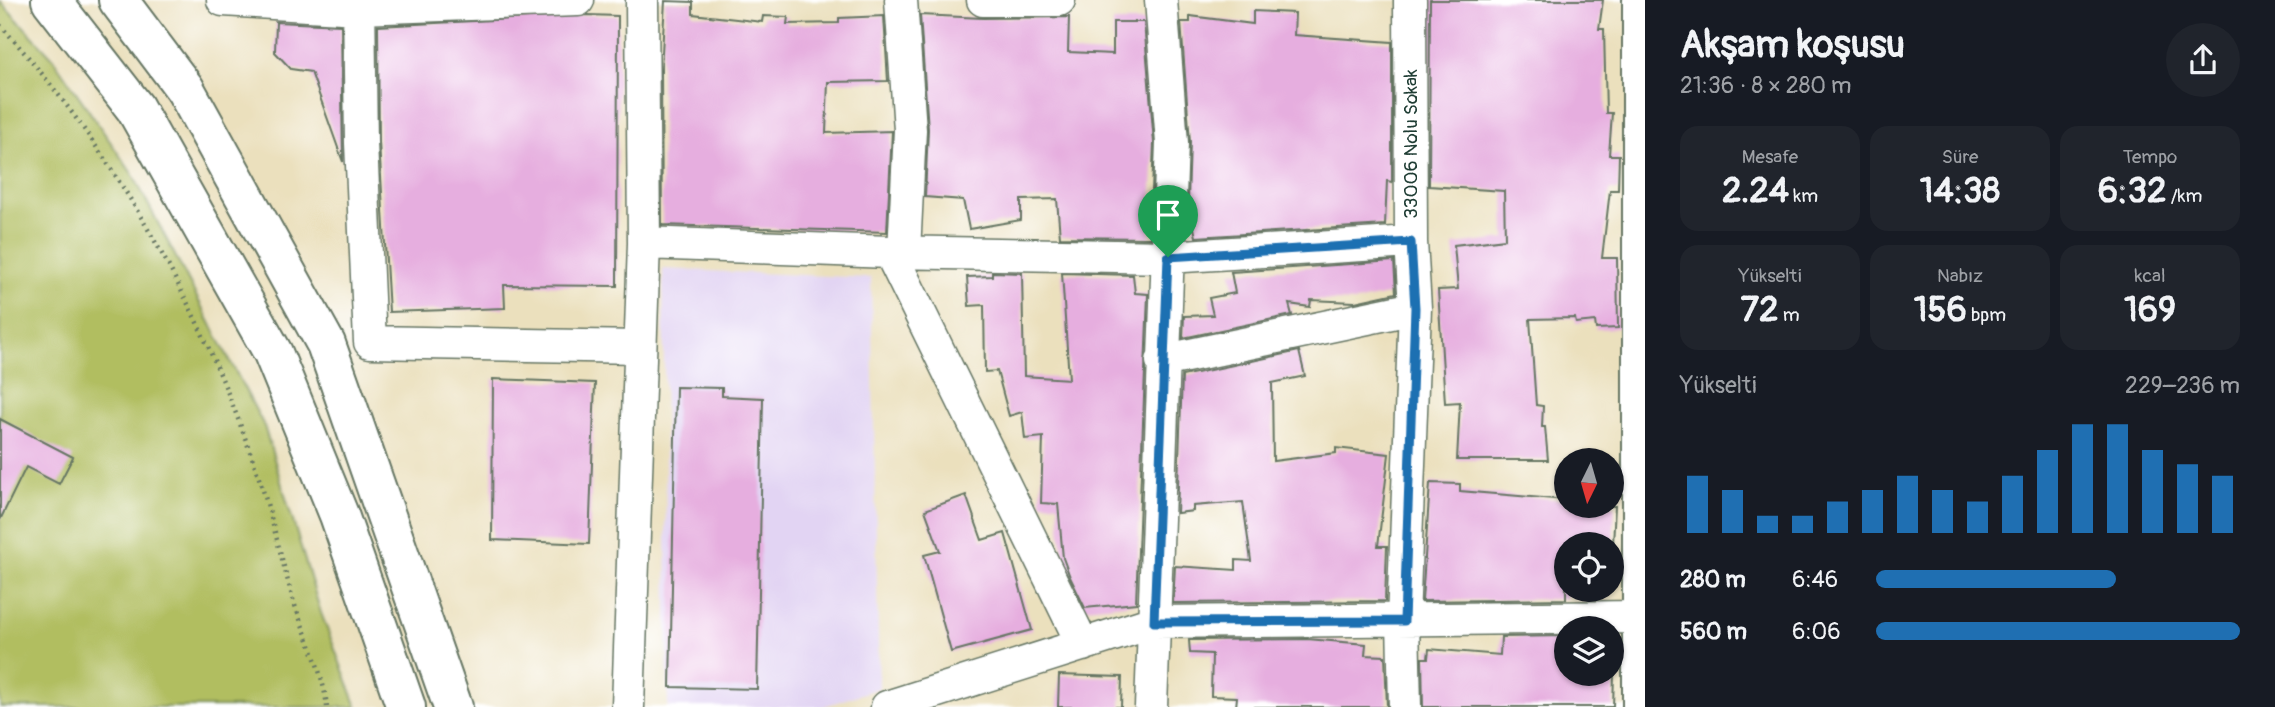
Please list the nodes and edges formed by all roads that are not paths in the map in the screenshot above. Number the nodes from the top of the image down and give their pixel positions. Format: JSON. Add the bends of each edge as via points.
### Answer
{"nodes":[{"id":1,"x":51,"y":0,"type":"edge"},
{"id":2,"x":118,"y":0,"type":"edge"},
{"id":3,"x":223,"y":0,"type":"edge"},
{"id":4,"x":578,"y":0,"type":"edge"},
{"id":5,"x":642,"y":0,"type":"edge"},
{"id":6,"x":901,"y":0,"type":"edge"},
{"id":7,"x":983,"y":0,"type":"edge"},
{"id":8,"x":1059,"y":0,"type":"edge"},
{"id":9,"x":1161,"y":0,"type":"edge"},
{"id":10,"x":1410,"y":0,"type":"edge"},
{"id":11,"x":1642,"y":0,"type":"edge"},
{"id":12,"x":359,"y":4,"type":"edge"},
{"id":13,"x":1411,"y":242,"type":"junction"},
{"id":14,"x":644,"y":243,"type":"junction"},
{"id":15,"x":897,"y":252,"type":"junction"},
{"id":16,"x":1168,"y":257,"type":"junction"},
{"id":17,"x":1415,"y":308,"type":"junction"},
{"id":18,"x":639,"y":347,"type":"junction"},
{"id":19,"x":1162,"y":361,"type":"junction"},
{"id":20,"x":1642,"y":617,"type":"junction"},
{"id":21,"x":1404,"y":621,"type":"junction"},
{"id":22,"x":1154,"y":622,"type":"junction"},
{"id":23,"x":1083,"y":645,"type":"junction"},
{"id":24,"x":406,"y":707,"type":"edge"},
{"id":25,"x":453,"y":707,"type":"edge"},
{"id":26,"x":628,"y":707,"type":"edge"},
{"id":27,"x":887,"y":707,"type":"edge"},
{"id":28,"x":1151,"y":707,"type":"edge"},
{"id":29,"x":1405,"y":707,"type":"edge"},
{"id":30,"x":1642,"y":707,"type":"edge"}],
"edges":[{"from":1,"to":24,"type":"street","via":[[135,108],[273,353],[339,515]]},
{"from":2,"to":25,"type":"street","via":[[185,89],[326,344]]},
{"from":3,"to":12,"type":"street"},
{"from":4,"to":12,"type":"street"},
{"from":5,"to":14,"type":"street"},
{"from":6,"to":15,"type":"street","via":[[910,130]]},
{"from":7,"to":8,"type":"street"},
{"from":9,"to":16,"type":"street","via":[[1172,143]]},
{"from":10,"to":13,"type":"street","name":"33006 Nolu Sokak"},
{"from":11,"to":20,"type":"street"},
{"from":12,"to":18,"type":"street","via":[[370,342]]},
{"from":13,"to":16,"type":"street"},
{"from":13,"to":17,"type":"street","name":"33006 Nolu Sokak"},
{"from":14,"to":15,"type":"street"},
{"from":14,"to":18,"type":"street"},
{"from":15,"to":16,"type":"street"},
{"from":15,"to":23,"type":"street"},
{"from":16,"to":19,"type":"street"},
{"from":17,"to":19,"type":"street"},
{"from":17,"to":21,"type":"street","name":"33006 Nolu Sokak"},
{"from":18,"to":26,"type":"street"},
{"from":19,"to":22,"type":"street"},
{"from":20,"to":21,"type":"street"},
{"from":20,"to":30,"type":"street"},
{"from":21,"to":22,"type":"street"},
{"from":21,"to":29,"type":"street","name":"33006 Nolu Sokak"},
{"from":22,"to":23,"type":"street"},
{"from":22,"to":28,"type":"street"},
{"from":23,"to":27,"type":"street"}]}
